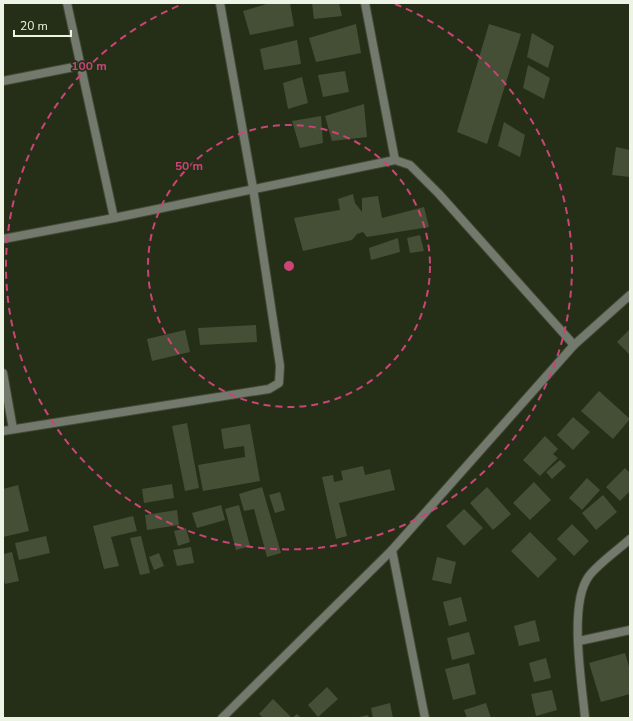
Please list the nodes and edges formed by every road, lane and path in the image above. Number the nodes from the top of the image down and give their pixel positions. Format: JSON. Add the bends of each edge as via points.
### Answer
{"nodes":[{"id":1,"x":67,"y":3,"type":"edge"},
{"id":2,"x":220,"y":3,"type":"edge"},
{"id":3,"x":365,"y":3,"type":"edge"},
{"id":4,"x":79,"y":66,"type":"junction"},
{"id":5,"x":3,"y":81,"type":"edge"},
{"id":6,"x":395,"y":160,"type":"junction"},
{"id":7,"x":253,"y":188,"type":"junction"},
{"id":8,"x":114,"y":218,"type":"junction"},
{"id":9,"x":3,"y":239,"type":"edge"},
{"id":10,"x":630,"y":295,"type":"edge"},
{"id":11,"x":574,"y":345,"type":"junction"},
{"id":12,"x":3,"y":373,"type":"edge"},
{"id":13,"x":13,"y":429,"type":"junction"},
{"id":14,"x":3,"y":431,"type":"edge"},
{"id":15,"x":630,"y":540,"type":"edge"},
{"id":16,"x":392,"y":550,"type":"junction"},
{"id":17,"x":630,"y":630,"type":"edge"},
{"id":18,"x":579,"y":640,"type":"junction"},
{"id":19,"x":222,"y":718,"type":"edge"},
{"id":20,"x":425,"y":718,"type":"edge"},
{"id":21,"x":585,"y":718,"type":"edge"}],
"edges":[{"from":1,"to":4,"type":"street"},
{"from":2,"to":7,"type":"street"},
{"from":3,"to":6,"type":"street"},
{"from":4,"to":5,"type":"street"},
{"from":4,"to":8,"type":"street"},
{"from":6,"to":7,"type":"street"},
{"from":6,"to":11,"type":"street","via":[[410,165],[439,194]]},
{"from":7,"to":8,"type":"street"},
{"from":7,"to":13,"type":"street","via":[[280,366],[279,383],[269,388]]},
{"from":8,"to":9,"type":"street"},
{"from":10,"to":11,"type":"street"},
{"from":11,"to":16,"type":"street"},
{"from":12,"to":13,"type":"street"},
{"from":13,"to":14,"type":"street"},
{"from":15,"to":18,"type":"street","via":[[589,576],[582,588],[578,604]]},
{"from":16,"to":19,"type":"street"},
{"from":16,"to":20,"type":"street"},
{"from":17,"to":18,"type":"street"},
{"from":18,"to":21,"type":"street"}]}
